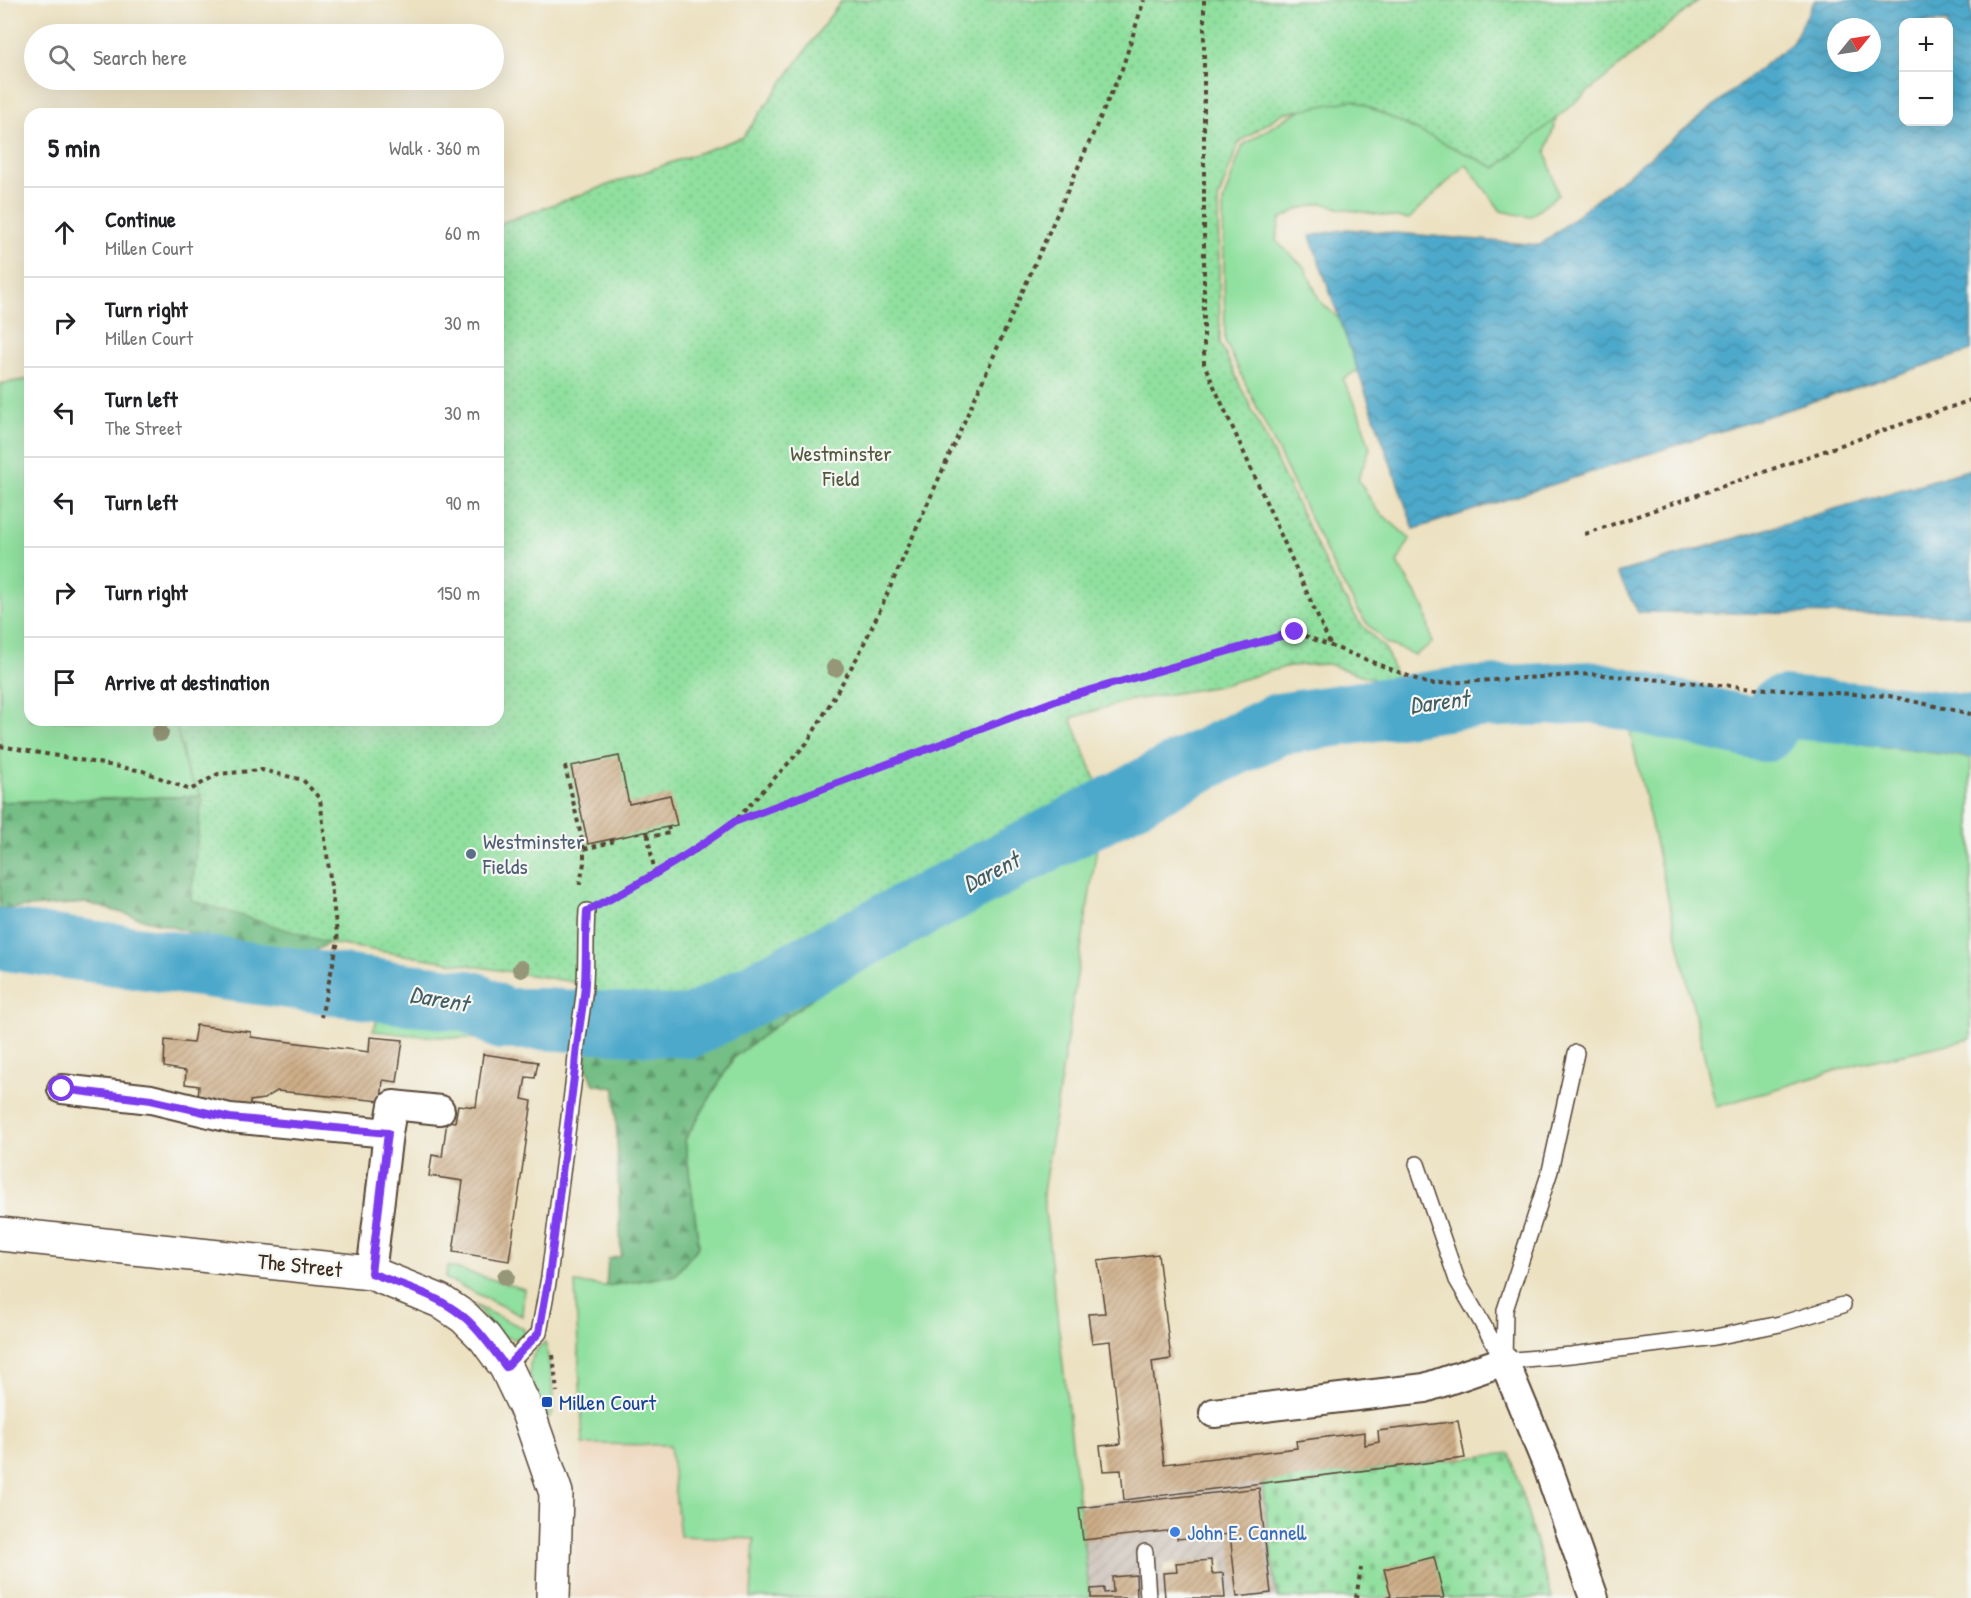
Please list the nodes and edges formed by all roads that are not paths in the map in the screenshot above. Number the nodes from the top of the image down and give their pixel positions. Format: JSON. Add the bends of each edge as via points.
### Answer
{"nodes":[{"id":1,"x":587,"y":911,"type":"road end"},
{"id":2,"x":1576,"y":1053,"type":"dead end"},
{"id":3,"x":62,"y":1089,"type":"dead end"},
{"id":4,"x":440,"y":1110,"type":"dead end"},
{"id":5,"x":388,"y":1133,"type":"junction"},
{"id":6,"x":1418,"y":1164,"type":"dead end"},
{"id":7,"x":0,"y":1234,"type":"edge"},
{"id":8,"x":371,"y":1273,"type":"junction"},
{"id":9,"x":1843,"y":1305,"type":"dead end"},
{"id":10,"x":1504,"y":1361,"type":"junction"},
{"id":11,"x":506,"y":1367,"type":"junction"},
{"id":12,"x":1214,"y":1413,"type":"dead end"},
{"id":13,"x":1145,"y":1552,"type":"dead end"},
{"id":14,"x":553,"y":1598,"type":"edge"},
{"id":15,"x":1148,"y":1598,"type":"edge"},
{"id":16,"x":1594,"y":1598,"type":"edge"}],
"edges":[{"from":1,"to":11,"type":"lane","via":[[584,993],[539,1333]]},
{"from":2,"to":10,"type":"lane","via":[[1550,1171],[1505,1310]]},
{"from":3,"to":5,"type":"street","via":[[151,1100],[230,1118]]},
{"from":4,"to":5,"type":"street","via":[[393,1105]]},
{"from":5,"to":8,"type":"street"},
{"from":6,"to":10,"type":"lane","via":[[1456,1280]]},
{"from":7,"to":8,"type":"street","name":"The Street"},
{"from":8,"to":11,"type":"street","name":"The Street","via":[[440,1301],[464,1317]]},
{"from":9,"to":10,"type":"lane","via":[[1780,1324],[1715,1337]]},
{"from":10,"to":12,"type":"street","via":[[1425,1388]]},
{"from":10,"to":16,"type":"street","via":[[1546,1462]]},
{"from":11,"to":14,"type":"street","name":"The Street","via":[[529,1415],[556,1493]]},
{"from":13,"to":15,"type":"lane"}]}
